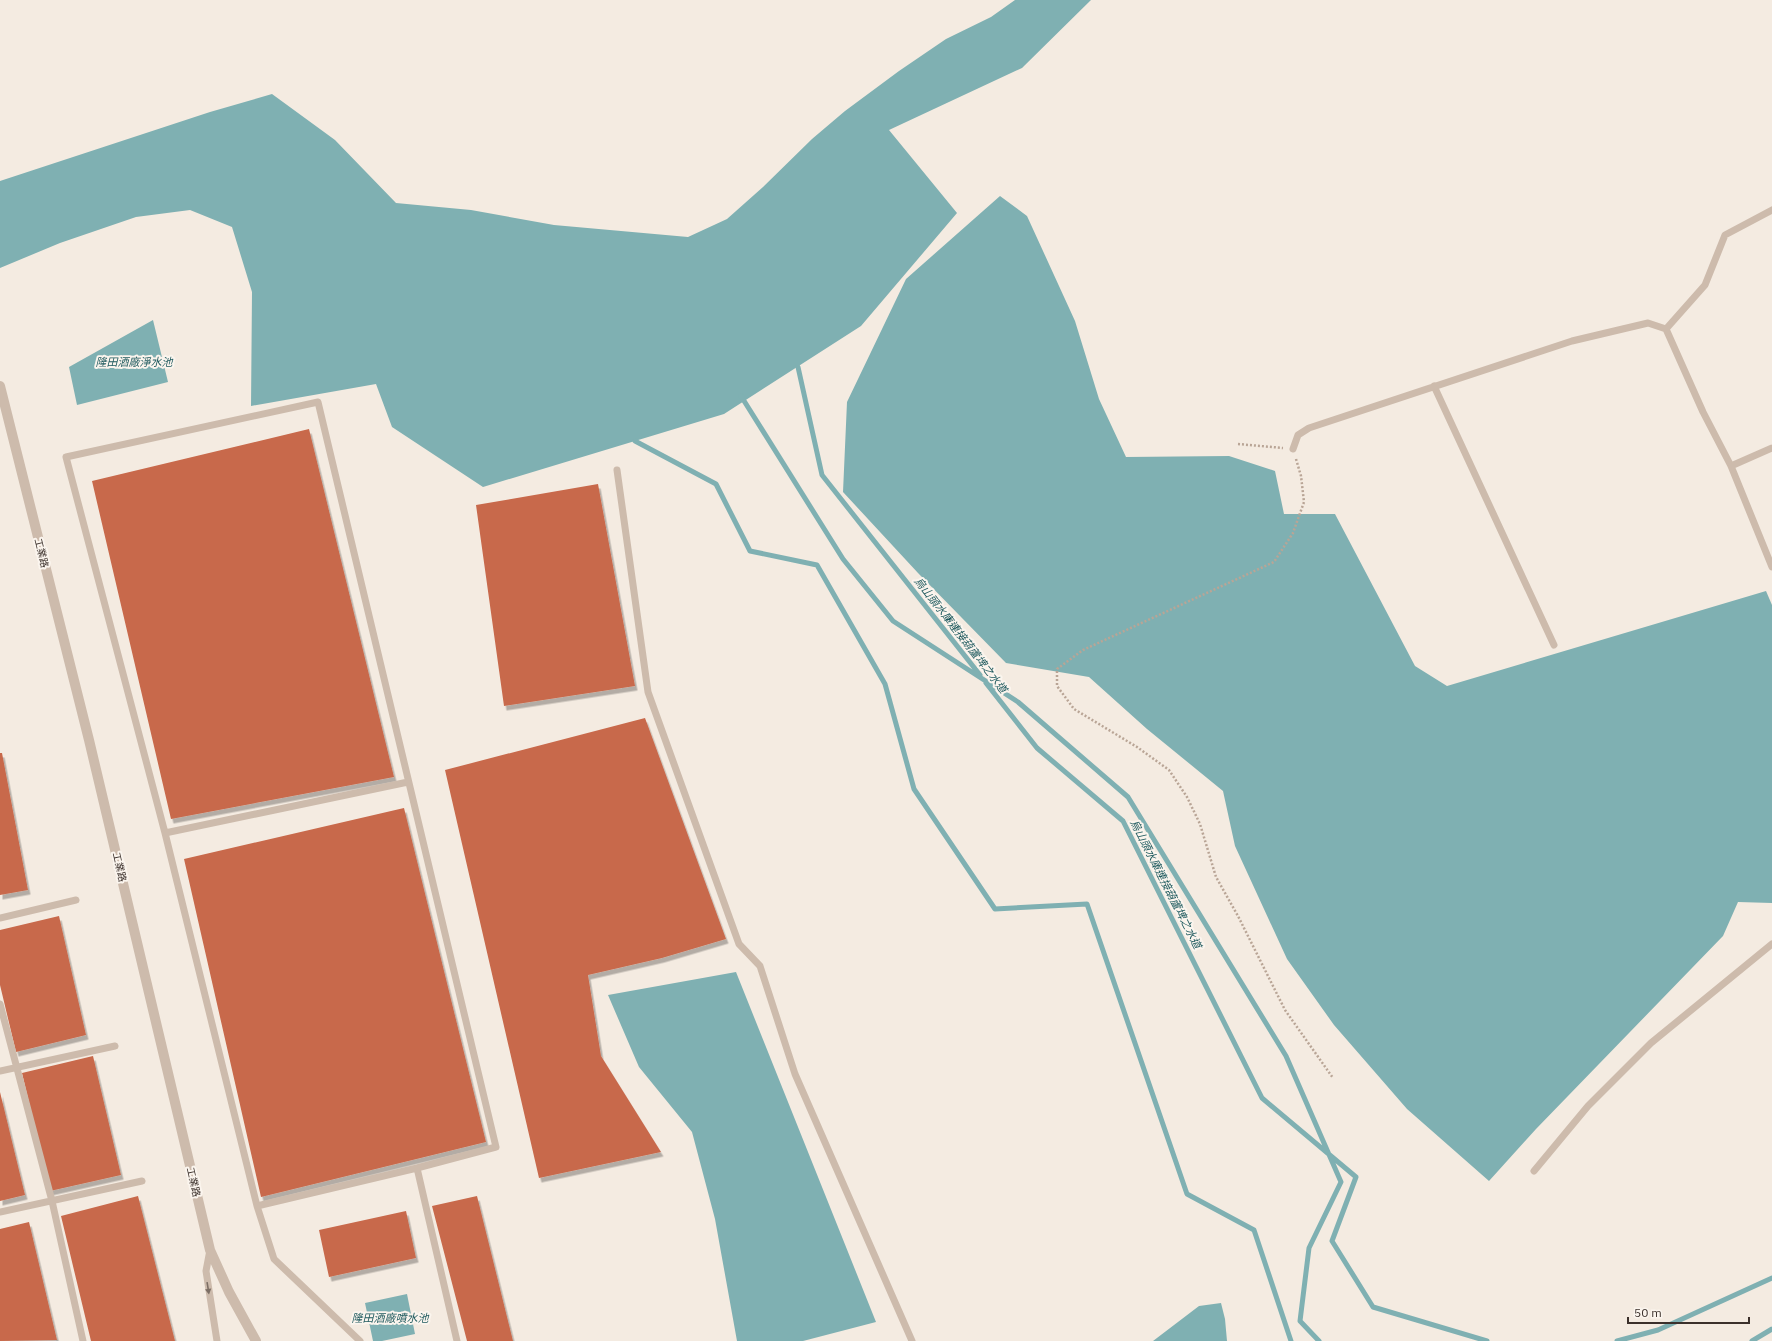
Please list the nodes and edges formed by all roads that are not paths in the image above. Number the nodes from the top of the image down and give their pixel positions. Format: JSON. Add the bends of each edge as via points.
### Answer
{"nodes":[{"id":1,"x":1772,"y":210,"type":"edge"},
{"id":2,"x":1666,"y":329,"type":"junction"},
{"id":3,"x":0,"y":386,"type":"edge"},
{"id":4,"x":1434,"y":386,"type":"junction"},
{"id":5,"x":1293,"y":448,"type":"road end"},
{"id":6,"x":1772,"y":448,"type":"edge"},
{"id":7,"x":1731,"y":466,"type":"junction"},
{"id":8,"x":616,"y":470,"type":"dead end"},
{"id":9,"x":1772,"y":567,"type":"edge"},
{"id":10,"x":1554,"y":644,"type":"dead end"},
{"id":11,"x":408,"y":782,"type":"junction"},
{"id":12,"x":165,"y":833,"type":"junction"},
{"id":13,"x":76,"y":900,"type":"dead end"},
{"id":14,"x":0,"y":918,"type":"edge"},
{"id":15,"x":1772,"y":944,"type":"edge"},
{"id":16,"x":0,"y":1004,"type":"edge"},
{"id":17,"x":114,"y":1046,"type":"dead end"},
{"id":18,"x":17,"y":1067,"type":"junction"},
{"id":19,"x":0,"y":1071,"type":"edge"},
{"id":20,"x":417,"y":1168,"type":"junction"},
{"id":21,"x":1534,"y":1171,"type":"dead end"},
{"id":22,"x":142,"y":1181,"type":"dead end"},
{"id":23,"x":52,"y":1201,"type":"junction"},
{"id":24,"x":256,"y":1206,"type":"junction"},
{"id":25,"x":0,"y":1212,"type":"edge"},
{"id":26,"x":210,"y":1250,"type":"junction"},
{"id":27,"x":83,"y":1341,"type":"edge"},
{"id":28,"x":217,"y":1341,"type":"edge"},
{"id":29,"x":256,"y":1341,"type":"edge"},
{"id":30,"x":360,"y":1341,"type":"edge"},
{"id":31,"x":457,"y":1341,"type":"edge"},
{"id":32,"x":912,"y":1341,"type":"edge"}],
"edges":[{"from":1,"to":2,"type":"lane","via":[[1725,235],[1705,285]]},
{"from":2,"to":4,"type":"lane","via":[[1648,323],[1572,341]]},
{"from":2,"to":7,"type":"lane","via":[[1703,412]]},
{"from":3,"to":26,"type":"street","name":"工業路","via":[[91,748]]},
{"from":4,"to":5,"type":"lane","via":[[1309,428],[1298,435]]},
{"from":4,"to":10,"type":"lane"},
{"from":6,"to":7,"type":"lane"},
{"from":7,"to":9,"type":"lane"},
{"from":8,"to":32,"type":"lane","via":[[648,692],[739,944],[760,966],[795,1074]]},
{"from":11,"to":12,"type":"lane"},
{"from":11,"to":12,"type":"lane","via":[[318,402],[66,458]]},
{"from":11,"to":20,"type":"lane","via":[[496,1146]]},
{"from":12,"to":24,"type":"lane"},
{"from":13,"to":14,"type":"lane"},
{"from":15,"to":21,"type":"lane","via":[[1651,1043],[1588,1106]]},
{"from":16,"to":18,"type":"lane"},
{"from":17,"to":18,"type":"lane"},
{"from":18,"to":19,"type":"lane"},
{"from":18,"to":23,"type":"lane"},
{"from":20,"to":24,"type":"lane"},
{"from":20,"to":31,"type":"lane"},
{"from":22,"to":23,"type":"lane"},
{"from":23,"to":25,"type":"lane"},
{"from":23,"to":27,"type":"lane"},
{"from":24,"to":30,"type":"lane","via":[[274,1259]]},
{"from":26,"to":28,"type":"lane","one_way":true,"via":[[206,1271]]},
{"from":26,"to":29,"type":"street","name":"工業路"}]}
